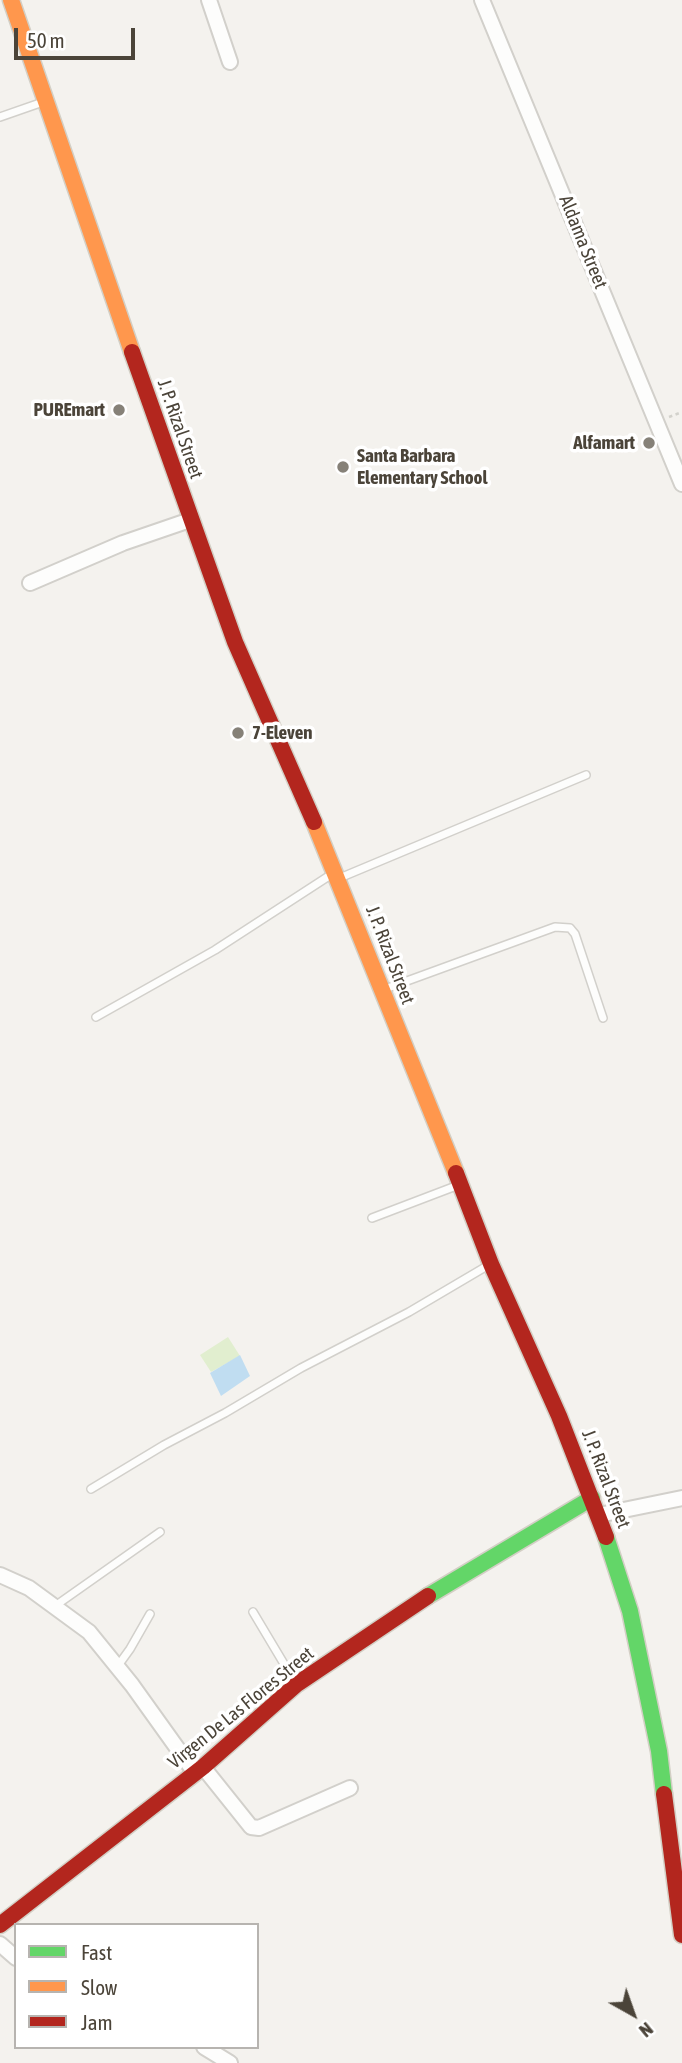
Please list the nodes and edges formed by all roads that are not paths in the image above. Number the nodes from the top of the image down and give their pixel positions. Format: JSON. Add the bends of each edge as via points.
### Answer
{"nodes":[{"id":1,"x":11,"y":0,"type":"edge"},
{"id":2,"x":209,"y":0,"type":"edge"},
{"id":3,"x":482,"y":0,"type":"edge"},
{"id":4,"x":230,"y":62,"type":"dead end"},
{"id":5,"x":47,"y":100,"type":"junction"},
{"id":6,"x":0,"y":117,"type":"edge"},
{"id":7,"x":682,"y":484,"type":"edge"},
{"id":8,"x":190,"y":520,"type":"junction"},
{"id":9,"x":30,"y":583,"type":"dead end"},
{"id":10,"x":586,"y":775,"type":"dead end"},
{"id":11,"x":336,"y":875,"type":"junction"},
{"id":12,"x":381,"y":990,"type":"junction"},
{"id":13,"x":96,"y":1017,"type":"dead end"},
{"id":14,"x":603,"y":1018,"type":"dead end"},
{"id":15,"x":459,"y":1185,"type":"junction"},
{"id":16,"x":372,"y":1219,"type":"dead end"},
{"id":17,"x":491,"y":1264,"type":"junction"},
{"id":18,"x":91,"y":1489,"type":"dead end"},
{"id":19,"x":592,"y":1498,"type":"junction"},
{"id":20,"x":682,"y":1498,"type":"edge"},
{"id":21,"x":599,"y":1515,"type":"junction"},
{"id":22,"x":160,"y":1532,"type":"dead end"},
{"id":23,"x":0,"y":1574,"type":"edge"},
{"id":24,"x":54,"y":1607,"type":"junction"},
{"id":25,"x":253,"y":1612,"type":"dead end"},
{"id":26,"x":150,"y":1614,"type":"dead end"},
{"id":27,"x":117,"y":1667,"type":"junction"},
{"id":28,"x":297,"y":1684,"type":"junction"},
{"id":29,"x":199,"y":1770,"type":"junction"},
{"id":30,"x":351,"y":1788,"type":"dead end"},
{"id":31,"x":678,"y":1869,"type":"edge"},
{"id":32,"x":0,"y":1925,"type":"edge"},
{"id":33,"x":682,"y":1935,"type":"edge"},
{"id":34,"x":0,"y":1944,"type":"edge"},
{"id":35,"x":14,"y":1956,"type":"edge"},
{"id":36,"x":207,"y":2049,"type":"edge"},
{"id":37,"x":230,"y":2063,"type":"edge"}],
"edges":[{"from":1,"to":5,"type":"main road","name":"J. P. Rizal Street"},
{"from":2,"to":4,"type":"street"},
{"from":3,"to":7,"type":"street","name":"Aldama Street"},
{"from":5,"to":6,"type":"lane"},
{"from":5,"to":8,"type":"main road","name":"J. P. Rizal Street"},
{"from":8,"to":9,"type":"street"},
{"from":8,"to":11,"type":"main road","name":"J. P. Rizal Street","via":[[235,642]]},
{"from":10,"to":11,"type":"lane"},
{"from":11,"to":12,"type":"main road","name":"J. P. Rizal Street"},
{"from":11,"to":13,"type":"lane"},
{"from":12,"to":14,"type":"lane","via":[[555,927],[570,928]]},
{"from":12,"to":15,"type":"main road","name":"J. P. Rizal Street"},
{"from":15,"to":16,"type":"lane"},
{"from":15,"to":17,"type":"main road","name":"J. P. Rizal Street"},
{"from":17,"to":18,"type":"lane"},
{"from":17,"to":19,"type":"main road","name":"J. P. Rizal Street"},
{"from":19,"to":21,"type":"main road","name":"J. P. Rizal Street"},
{"from":19,"to":28,"type":"main road","name":"Virgen De Las Flores Street","via":[[453,1579]]},
{"from":20,"to":21,"type":"street"},
{"from":21,"to":31,"type":"main road","name":"J. P. Rizal Street","via":[[629,1611]]},
{"from":22,"to":24,"type":"lane"},
{"from":23,"to":24,"type":"street"},
{"from":24,"to":27,"type":"street","via":[[89,1632]]},
{"from":25,"to":28,"type":"lane"},
{"from":26,"to":27,"type":"lane"},
{"from":27,"to":29,"type":"street"},
{"from":28,"to":29,"type":"main road","name":"Virgen De Las Flores Street"},
{"from":29,"to":30,"type":"street","via":[[251,1828]]},
{"from":29,"to":32,"type":"main road","name":"Virgen De Las Flores Street"},
{"from":31,"to":33,"type":"main road","name":"J. P. Rizal Street"},
{"from":34,"to":35,"type":"street"},
{"from":36,"to":37,"type":"street"}]}
